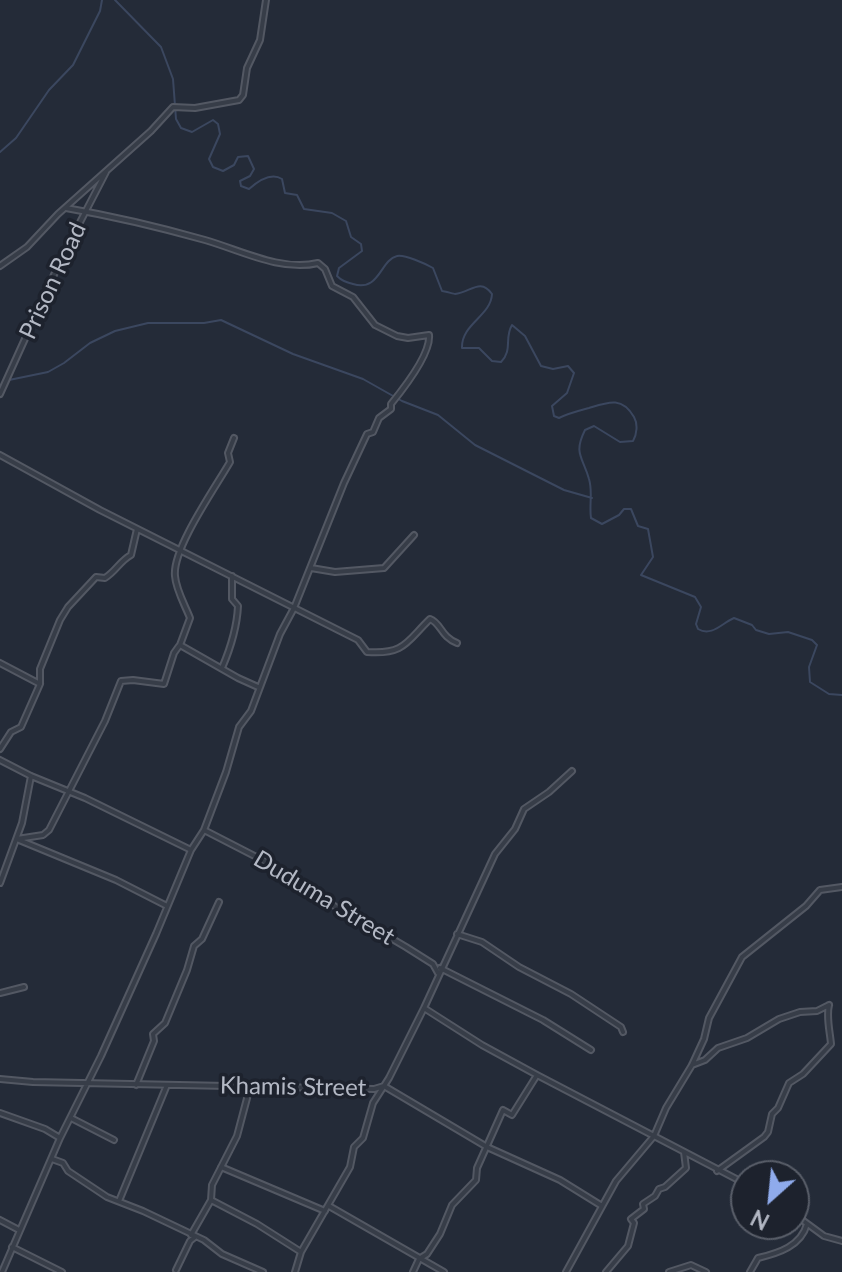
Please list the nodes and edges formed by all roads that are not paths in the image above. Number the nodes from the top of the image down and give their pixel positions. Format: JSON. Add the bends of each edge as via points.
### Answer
{"nodes":[{"id":1,"x":266,"y":0,"type":"edge"},
{"id":2,"x":107,"y":170,"type":"junction"},
{"id":3,"x":66,"y":208,"type":"junction"},
{"id":4,"x":86,"y":211,"type":"junction"},
{"id":5,"x":0,"y":266,"type":"edge"},
{"id":6,"x":0,"y":394,"type":"edge"},
{"id":7,"x":234,"y":438,"type":"dead end"},
{"id":8,"x":0,"y":455,"type":"edge"},
{"id":9,"x":137,"y":529,"type":"junction"},
{"id":10,"x":414,"y":535,"type":"dead end"},
{"id":11,"x":180,"y":550,"type":"junction"},
{"id":12,"x":311,"y":568,"type":"junction"},
{"id":13,"x":232,"y":576,"type":"junction"},
{"id":14,"x":294,"y":608,"type":"junction"},
{"id":15,"x":457,"y":643,"type":"dead end"},
{"id":16,"x":180,"y":645,"type":"junction"},
{"id":17,"x":0,"y":663,"type":"edge"},
{"id":18,"x":222,"y":668,"type":"junction"},
{"id":19,"x":40,"y":684,"type":"junction"},
{"id":20,"x":258,"y":687,"type":"junction"},
{"id":21,"x":0,"y":749,"type":"edge"},
{"id":22,"x":0,"y":760,"type":"edge"},
{"id":23,"x":572,"y":771,"type":"dead end"},
{"id":24,"x":31,"y":776,"type":"junction"},
{"id":25,"x":68,"y":790,"type":"junction"},
{"id":26,"x":204,"y":830,"type":"junction"},
{"id":27,"x":17,"y":839,"type":"junction"},
{"id":28,"x":191,"y":850,"type":"junction"},
{"id":29,"x":0,"y":883,"type":"edge"},
{"id":30,"x":842,"y":887,"type":"edge"},
{"id":31,"x":219,"y":902,"type":"dead end"},
{"id":32,"x":167,"y":906,"type":"junction"},
{"id":33,"x":457,"y":934,"type":"junction"},
{"id":34,"x":433,"y":964,"type":"junction"},
{"id":35,"x":440,"y":969,"type":"junction"},
{"id":36,"x":24,"y":987,"type":"dead end"},
{"id":37,"x":0,"y":993,"type":"edge"},
{"id":38,"x":424,"y":1008,"type":"junction"},
{"id":39,"x":623,"y":1032,"type":"dead end"},
{"id":40,"x":591,"y":1050,"type":"dead end"},
{"id":41,"x":692,"y":1065,"type":"junction"},
{"id":42,"x":537,"y":1075,"type":"junction"},
{"id":43,"x":0,"y":1079,"type":"edge"},
{"id":44,"x":85,"y":1083,"type":"junction"},
{"id":45,"x":136,"y":1085,"type":"junction"},
{"id":46,"x":167,"y":1085,"type":"junction"},
{"id":47,"x":384,"y":1086,"type":"junction"},
{"id":48,"x":250,"y":1087,"type":"junction"},
{"id":49,"x":0,"y":1113,"type":"edge"},
{"id":50,"x":71,"y":1118,"type":"junction"},
{"id":51,"x":654,"y":1136,"type":"junction"},
{"id":52,"x":60,"y":1138,"type":"junction"},
{"id":53,"x":114,"y":1140,"type":"dead end"},
{"id":54,"x":487,"y":1147,"type":"junction"},
{"id":55,"x":684,"y":1151,"type":"junction"},
{"id":56,"x":52,"y":1159,"type":"junction"},
{"id":57,"x":221,"y":1167,"type":"junction"},
{"id":58,"x":717,"y":1171,"type":"junction"},
{"id":59,"x":730,"y":1177,"type":"edge"},
{"id":60,"x":211,"y":1200,"type":"junction"},
{"id":61,"x":118,"y":1202,"type":"junction"},
{"id":62,"x":602,"y":1206,"type":"junction"},
{"id":63,"x":327,"y":1208,"type":"junction"},
{"id":64,"x":0,"y":1220,"type":"edge"},
{"id":65,"x":810,"y":1226,"type":"edge"},
{"id":66,"x":19,"y":1230,"type":"junction"},
{"id":67,"x":193,"y":1236,"type":"junction"},
{"id":68,"x":797,"y":1240,"type":"edge"},
{"id":69,"x":842,"y":1241,"type":"edge"},
{"id":70,"x":12,"y":1247,"type":"junction"},
{"id":71,"x":301,"y":1252,"type":"junction"},
{"id":72,"x":419,"y":1259,"type":"junction"},
{"id":73,"x":176,"y":1271,"type":"edge"},
{"id":74,"x":2,"y":1272,"type":"edge"},
{"id":75,"x":62,"y":1272,"type":"edge"},
{"id":76,"x":263,"y":1272,"type":"edge"},
{"id":77,"x":295,"y":1272,"type":"edge"},
{"id":78,"x":413,"y":1272,"type":"edge"},
{"id":79,"x":444,"y":1272,"type":"edge"},
{"id":80,"x":566,"y":1272,"type":"edge"},
{"id":81,"x":606,"y":1272,"type":"edge"},
{"id":82,"x":669,"y":1272,"type":"edge"},
{"id":83,"x":706,"y":1272,"type":"edge"},
{"id":84,"x":750,"y":1272,"type":"edge"}],
"edges":[{"from":1,"to":2,"type":"street","via":[[260,40],[239,100],[173,107]]},
{"from":2,"to":3,"type":"street"},
{"from":2,"to":4,"type":"street","name":"Prison Road"},
{"from":3,"to":4,"type":"street"},
{"from":3,"to":5,"type":"street"},
{"from":4,"to":6,"type":"street","name":"Prison Road"},
{"from":4,"to":12,"type":"street","via":[[278,263],[318,263],[332,286],[353,297],[375,325],[397,336],[429,335],[419,369],[367,434]]},
{"from":7,"to":11,"type":"street","via":[[230,462]]},
{"from":8,"to":9,"type":"street"},
{"from":9,"to":11,"type":"street"},
{"from":9,"to":19,"type":"street","via":[[131,555],[105,578],[96,577],[68,607],[40,669]]},
{"from":10,"to":12,"type":"street","via":[[384,568]]},
{"from":11,"to":13,"type":"street"},
{"from":11,"to":16,"type":"street","via":[[175,580],[190,618]]},
{"from":12,"to":14,"type":"street"},
{"from":13,"to":14,"type":"street"},
{"from":13,"to":18,"type":"street","via":[[238,612]]},
{"from":14,"to":15,"type":"street","via":[[358,640],[367,652],[406,646],[430,619],[447,640]]},
{"from":14,"to":20,"type":"street"},
{"from":16,"to":18,"type":"street"},
{"from":16,"to":25,"type":"street","via":[[164,684],[121,681]]},
{"from":17,"to":19,"type":"street"},
{"from":18,"to":20,"type":"street"},
{"from":19,"to":21,"type":"street","via":[[21,727]]},
{"from":20,"to":26,"type":"street"},
{"from":22,"to":24,"type":"street"},
{"from":23,"to":33,"type":"street","via":[[524,809],[495,854]]},
{"from":24,"to":25,"type":"street"},
{"from":24,"to":27,"type":"street"},
{"from":25,"to":27,"type":"street","via":[[49,830]]},
{"from":25,"to":28,"type":"street"},
{"from":26,"to":28,"type":"street"},
{"from":26,"to":34,"type":"street","name":"Duduma Street","via":[[274,866]]},
{"from":27,"to":29,"type":"street"},
{"from":27,"to":32,"type":"street"},
{"from":28,"to":32,"type":"street"},
{"from":30,"to":41,"type":"street","via":[[820,890],[742,957],[709,1018]]},
{"from":31,"to":45,"type":"street","via":[[194,946],[164,1025],[153,1034]]},
{"from":32,"to":44,"type":"street"},
{"from":33,"to":35,"type":"street"},
{"from":33,"to":39,"type":"street","via":[[482,942],[571,994]]},
{"from":34,"to":35,"type":"street","name":"Duduma Street"},
{"from":34,"to":35,"type":"street"},
{"from":35,"to":38,"type":"street"},
{"from":35,"to":40,"type":"street"},
{"from":36,"to":37,"type":"street"},
{"from":38,"to":42,"type":"street"},
{"from":38,"to":47,"type":"street"},
{"from":41,"to":51,"type":"street"},
{"from":41,"to":58,"type":"street","via":[[779,1019],[829,1005],[831,1044],[789,1083],[764,1137]]},
{"from":42,"to":51,"type":"street"},
{"from":42,"to":54,"type":"street","via":[[512,1115],[503,1110]]},
{"from":43,"to":44,"type":"street","name":"Khamis Street"},
{"from":44,"to":45,"type":"street","name":"Khamis Street"},
{"from":44,"to":50,"type":"street"},
{"from":45,"to":46,"type":"street","name":"Khamis Street"},
{"from":46,"to":48,"type":"street","name":"Khamis Street"},
{"from":46,"to":61,"type":"street"},
{"from":47,"to":48,"type":"street","name":"Khamis Street"},
{"from":47,"to":54,"type":"street","name":"Khamis Street"},
{"from":47,"to":63,"type":"street"},
{"from":48,"to":57,"type":"street","via":[[237,1136]]},
{"from":49,"to":52,"type":"street"},
{"from":50,"to":52,"type":"street"},
{"from":50,"to":53,"type":"street"},
{"from":51,"to":55,"type":"street"},
{"from":51,"to":62,"type":"street"},
{"from":52,"to":56,"type":"street"},
{"from":54,"to":62,"type":"street","name":"Khamis Street"},
{"from":54,"to":72,"type":"street","via":[[476,1180],[452,1205],[440,1234]]},
{"from":55,"to":58,"type":"street"},
{"from":55,"to":81,"type":"street","via":[[686,1168],[631,1219],[628,1246]]},
{"from":56,"to":61,"type":"street"},
{"from":56,"to":66,"type":"street"},
{"from":57,"to":60,"type":"street"},
{"from":57,"to":63,"type":"street"},
{"from":58,"to":59,"type":"street"},
{"from":60,"to":67,"type":"street"},
{"from":60,"to":71,"type":"street"},
{"from":61,"to":67,"type":"street"},
{"from":62,"to":80,"type":"street"},
{"from":63,"to":71,"type":"street"},
{"from":63,"to":72,"type":"street"},
{"from":64,"to":66,"type":"street"},
{"from":65,"to":69,"type":"street"},
{"from":66,"to":70,"type":"street"},
{"from":67,"to":73,"type":"street"},
{"from":67,"to":76,"type":"street"},
{"from":68,"to":84,"type":"street","via":[[781,1252],[758,1258]]},
{"from":70,"to":74,"type":"street"},
{"from":70,"to":75,"type":"street"},
{"from":71,"to":77,"type":"street"},
{"from":72,"to":78,"type":"street"},
{"from":72,"to":79,"type":"street"},
{"from":82,"to":83,"type":"street","via":[[691,1265]]}]}
